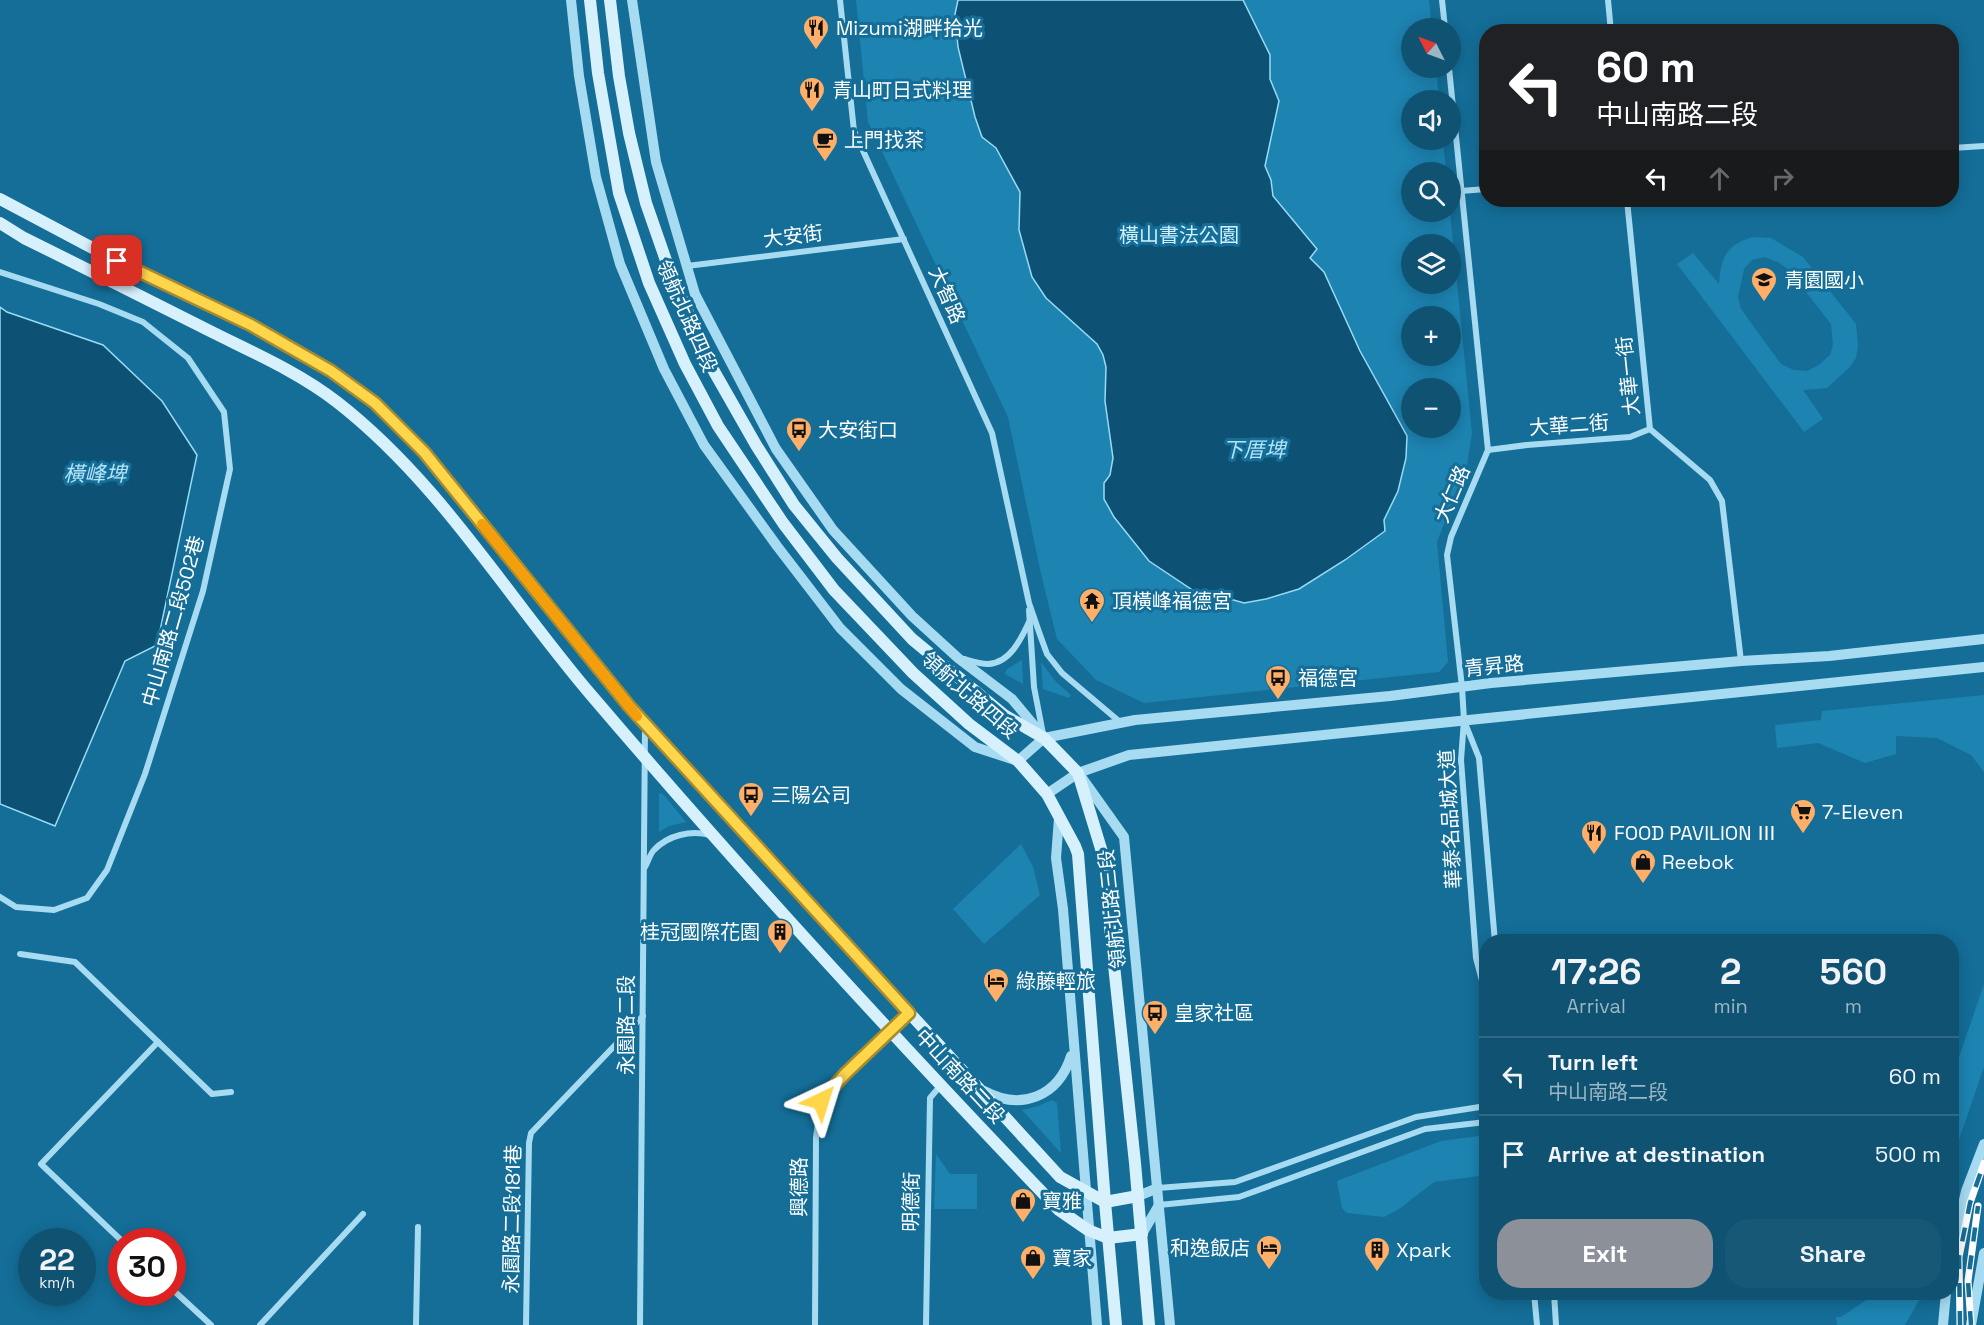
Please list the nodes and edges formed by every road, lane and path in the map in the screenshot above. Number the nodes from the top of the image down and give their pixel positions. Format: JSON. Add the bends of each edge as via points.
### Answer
{"nodes":[{"id":1,"x":571,"y":0,"type":"edge"},
{"id":2,"x":590,"y":0,"type":"edge"},
{"id":3,"x":610,"y":0,"type":"edge"},
{"id":4,"x":632,"y":0,"type":"edge"},
{"id":5,"x":840,"y":0,"type":"edge"},
{"id":6,"x":1442,"y":0,"type":"edge"},
{"id":7,"x":1608,"y":0,"type":"edge"},
{"id":8,"x":1444,"y":18,"type":"edge"},
{"id":9,"x":1610,"y":24,"type":"edge"},
{"id":10,"x":1450,"y":78,"type":"edge"},
{"id":11,"x":1984,"y":146,"type":"edge"},
{"id":12,"x":1959,"y":148,"type":"edge"},
{"id":13,"x":1458,"y":162,"type":"edge"},
{"id":14,"x":1479,"y":190,"type":"edge"},
{"id":15,"x":1461,"y":191,"type":"joint"},
{"id":16,"x":0,"y":199,"type":"edge"},
{"id":17,"x":1628,"y":207,"type":"edge"},
{"id":18,"x":0,"y":223,"type":"edge"},
{"id":19,"x":904,"y":239,"type":"junction"},
{"id":20,"x":687,"y":266,"type":"junction"},
{"id":21,"x":0,"y":272,"type":"edge"},
{"id":22,"x":1650,"y":429,"type":"junction"},
{"id":23,"x":1488,"y":450,"type":"junction"},
{"id":24,"x":1029,"y":603,"type":"junction"},
{"id":25,"x":1029,"y":622,"type":"junction"},
{"id":26,"x":1984,"y":639,"type":"edge"},
{"id":27,"x":958,"y":658,"type":"junction"},
{"id":28,"x":1741,"y":661,"type":"junction"},
{"id":29,"x":1984,"y":667,"type":"edge"},
{"id":30,"x":1462,"y":687,"type":"junction"},
{"id":31,"x":1464,"y":720,"type":"junction"},
{"id":32,"x":1121,"y":723,"type":"junction"},
{"id":33,"x":645,"y":725,"type":"junction"},
{"id":34,"x":1044,"y":738,"type":"junction"},
{"id":35,"x":645,"y":758,"type":"junction"},
{"id":36,"x":1018,"y":761,"type":"junction"},
{"id":37,"x":1078,"y":773,"type":"junction"},
{"id":38,"x":1047,"y":794,"type":"junction"},
{"id":39,"x":1059,"y":818,"type":"junction"},
{"id":40,"x":714,"y":837,"type":"junction"},
{"id":41,"x":644,"y":871,"type":"junction"},
{"id":42,"x":0,"y":897,"type":"edge"},
{"id":43,"x":1494,"y":934,"type":"edge"},
{"id":44,"x":20,"y":954,"type":"dead end"},
{"id":45,"x":1479,"y":969,"type":"edge"},
{"id":46,"x":909,"y":1013,"type":"junction"},
{"id":47,"x":643,"y":1016,"type":"junction"},
{"id":48,"x":891,"y":1030,"type":"junction"},
{"id":49,"x":158,"y":1042,"type":"junction"},
{"id":50,"x":1073,"y":1050,"type":"junction"},
{"id":51,"x":941,"y":1084,"type":"junction"},
{"id":52,"x":978,"y":1088,"type":"junction"},
{"id":53,"x":231,"y":1092,"type":"dead end"},
{"id":54,"x":1479,"y":1107,"type":"edge"},
{"id":55,"x":1479,"y":1123,"type":"edge"},
{"id":56,"x":1984,"y":1144,"type":"edge"},
{"id":57,"x":1158,"y":1188,"type":"junction"},
{"id":58,"x":1086,"y":1191,"type":"junction"},
{"id":59,"x":1138,"y":1196,"type":"junction"},
{"id":60,"x":1105,"y":1202,"type":"junction"},
{"id":61,"x":1160,"y":1205,"type":"junction"},
{"id":62,"x":363,"y":1214,"type":"dead end"},
{"id":63,"x":1959,"y":1222,"type":"edge"},
{"id":64,"x":418,"y":1227,"type":"dead end"},
{"id":65,"x":108,"y":1228,"type":"edge"},
{"id":66,"x":1088,"y":1230,"type":"junction"},
{"id":67,"x":1142,"y":1234,"type":"junction"},
{"id":68,"x":1108,"y":1238,"type":"junction"},
{"id":69,"x":1984,"y":1253,"type":"edge"},
{"id":70,"x":1535,"y":1300,"type":"edge"},
{"id":71,"x":1554,"y":1300,"type":"edge"},
{"id":72,"x":1945,"y":1300,"type":"edge"},
{"id":73,"x":186,"y":1302,"type":"edge"},
{"id":74,"x":211,"y":1325,"type":"edge"},
{"id":75,"x":260,"y":1325,"type":"edge"},
{"id":76,"x":416,"y":1325,"type":"edge"},
{"id":77,"x":526,"y":1325,"type":"edge"},
{"id":78,"x":640,"y":1325,"type":"edge"},
{"id":79,"x":815,"y":1325,"type":"edge"},
{"id":80,"x":926,"y":1325,"type":"edge"},
{"id":81,"x":1097,"y":1325,"type":"edge"},
{"id":82,"x":1116,"y":1325,"type":"edge"},
{"id":83,"x":1149,"y":1325,"type":"edge"},
{"id":84,"x":1170,"y":1325,"type":"edge"},
{"id":85,"x":1537,"y":1325,"type":"edge"},
{"id":86,"x":1556,"y":1325,"type":"edge"},
{"id":87,"x":1942,"y":1325,"type":"edge"},
{"id":88,"x":1971,"y":1325,"type":"edge"}],
"edges":[{"from":1,"to":36,"type":"street","name":"領航北路四段","via":[[596,177],[620,264],[664,369],[704,445],[840,628],[901,689],[975,747]]},
{"from":2,"to":36,"type":"main road","name":"領航北路四段","via":[[598,74],[619,193],[649,283],[718,426],[834,590],[937,695]]},
{"from":3,"to":34,"type":"main road","name":"領航北路四段","via":[[627,122],[646,202],[670,272],[711,366],[756,445],[794,505],[912,639],[1004,715]]},
{"from":4,"to":20,"type":"street","name":"領航北路四段","via":[[656,162]]},
{"from":5,"to":19,"type":"street","name":"大智路","via":[[854,131]]},
{"from":6,"to":8,"type":"street"},
{"from":7,"to":9,"type":"street"},
{"from":10,"to":13,"type":"street","name":"大仁路"},
{"from":11,"to":12,"type":"street"},
{"from":14,"to":15,"type":"street"},
{"from":15,"to":23,"type":"street","name":"大仁路"},
{"from":16,"to":33,"type":"main road","name":"中山南路二段","via":[[251,325],[331,371],[375,403],[424,452]]},
{"from":17,"to":22,"type":"street","name":"大華一街"},
{"from":18,"to":35,"type":"main road","name":"中山南路二段","via":[[282,368],[335,400],[390,448],[431,492]]},
{"from":19,"to":20,"type":"street","name":"大安街"},
{"from":19,"to":24,"type":"street","name":"大智路","via":[[992,433]]},
{"from":20,"to":27,"type":"street","name":"領航北路四段","via":[[695,294],[776,449],[833,530],[912,616]]},
{"from":21,"to":42,"type":"street","name":"中山南路二段502巷","via":[[143,322],[188,358],[224,412],[230,469],[203,591],[145,774],[107,870],[87,898],[54,910],[16,908]]},
{"from":22,"to":23,"type":"street","name":"大華二街","via":[[1630,437]]},
{"from":22,"to":28,"type":"street","name":"大華一街","via":[[1710,480],[1722,501]]},
{"from":23,"to":30,"type":"street","name":"大仁路","via":[[1447,555]]},
{"from":24,"to":25,"type":"street","name":"大智路"},
{"from":24,"to":32,"type":"street","name":"大智路","via":[[1051,660]]},
{"from":25,"to":27,"type":"street","name":"大智路","via":[[1019,643],[1006,657],[988,664]]},
{"from":25,"to":34,"type":"street","name":"大智路","via":[[1034,687]]},
{"from":26,"to":28,"type":"street","name":"青昇路"},
{"from":27,"to":34,"type":"street","name":"領航北路四段","via":[[1012,699]]},
{"from":28,"to":30,"type":"street","name":"青昇路"},
{"from":29,"to":31,"type":"street"},
{"from":30,"to":31,"type":"street","name":"大仁路"},
{"from":30,"to":32,"type":"street","name":"青昇路"},
{"from":31,"to":37,"type":"street","via":[[1129,755]]},
{"from":31,"to":43,"type":"street","name":"華泰名品城大道","via":[[1479,758]]},
{"from":31,"to":45,"type":"street","name":"華泰名品城大道","via":[[1461,760]]},
{"from":32,"to":34,"type":"street","name":"青昇路"},
{"from":33,"to":35,"type":"street","name":"永園路二段"},
{"from":33,"to":46,"type":"main road","name":"中山南路二段"},
{"from":34,"to":36,"type":"street"},
{"from":34,"to":37,"type":"main road","name":"領航北路四段"},
{"from":35,"to":40,"type":"main road","name":"中山南路二段"},
{"from":35,"to":41,"type":"street","name":"永園路二段"},
{"from":36,"to":38,"type":"main road","name":"領航北路三段"},
{"from":37,"to":38,"type":"street"},
{"from":37,"to":57,"type":"street","name":"領航北路三段","via":[[1124,837]]},
{"from":37,"to":59,"type":"main road","name":"領航北路三段","via":[[1102,852]]},
{"from":38,"to":39,"type":"main road","name":"領航北路三段"},
{"from":39,"to":50,"type":"street","via":[[1056,858]]},
{"from":39,"to":60,"type":"main road","name":"領航北路三段","via":[[1078,854]]},
{"from":40,"to":41,"type":"street","via":[[700,833],[669,839],[654,850]]},
{"from":40,"to":48,"type":"main road","name":"中山南路二段"},
{"from":41,"to":47,"type":"street","name":"永園路二段"},
{"from":44,"to":49,"type":"street","via":[[75,962]]},
{"from":46,"to":48,"type":"street","name":"興德路"},
{"from":46,"to":52,"type":"main road","name":"中山南路二段"},
{"from":47,"to":77,"type":"street","name":"永園路二段181巷","via":[[531,1133]]},
{"from":47,"to":78,"type":"street","name":"永園路二段"},
{"from":48,"to":51,"type":"main road","name":"中山南路二段"},
{"from":48,"to":79,"type":"street","name":"興德路","via":[[821,1101],[816,1138]]},
{"from":49,"to":53,"type":"street","via":[[212,1094]]},
{"from":49,"to":65,"type":"street","via":[[41,1164]]},
{"from":50,"to":52,"type":"street","via":[[1061,1076],[1036,1098],[1014,1101]]},
{"from":50,"to":58,"type":"street"},
{"from":51,"to":66,"type":"main road","name":"中山南路二段","via":[[1059,1210]]},
{"from":51,"to":80,"type":"street","name":"明德街","via":[[930,1098]]},
{"from":52,"to":58,"type":"main road","name":"中山南路二段","via":[[1060,1177]]},
{"from":54,"to":57,"type":"street","via":[[1416,1117],[1234,1182]]},
{"from":55,"to":61,"type":"street","via":[[1425,1129],[1239,1197]]},
{"from":56,"to":63,"type":"street"},
{"from":57,"to":59,"type":"street"},
{"from":57,"to":61,"type":"street","name":"領航北路三段"},
{"from":58,"to":60,"type":"main road","name":"中山南路二段"},
{"from":58,"to":66,"type":"street"},
{"from":59,"to":60,"type":"main road"},
{"from":59,"to":67,"type":"main road","name":"領航北路三段"},
{"from":60,"to":68,"type":"main road","name":"領航北路三段"},
{"from":61,"to":67,"type":"street"},
{"from":61,"to":84,"type":"street","name":"領航北路三段"},
{"from":62,"to":75,"type":"street"},
{"from":64,"to":76,"type":"street"},
{"from":66,"to":68,"type":"main road","name":"中山南路二段"},
{"from":66,"to":81,"type":"street"},
{"from":67,"to":68,"type":"main road","name":"中山南路二段"},
{"from":67,"to":83,"type":"main road","name":"領航北路三段"},
{"from":68,"to":82,"type":"main road","name":"領航北路三段"},
{"from":69,"to":88,"type":"street"},
{"from":70,"to":85,"type":"street"},
{"from":71,"to":86,"type":"street"},
{"from":72,"to":87,"type":"street"},
{"from":73,"to":74,"type":"street"}]}
